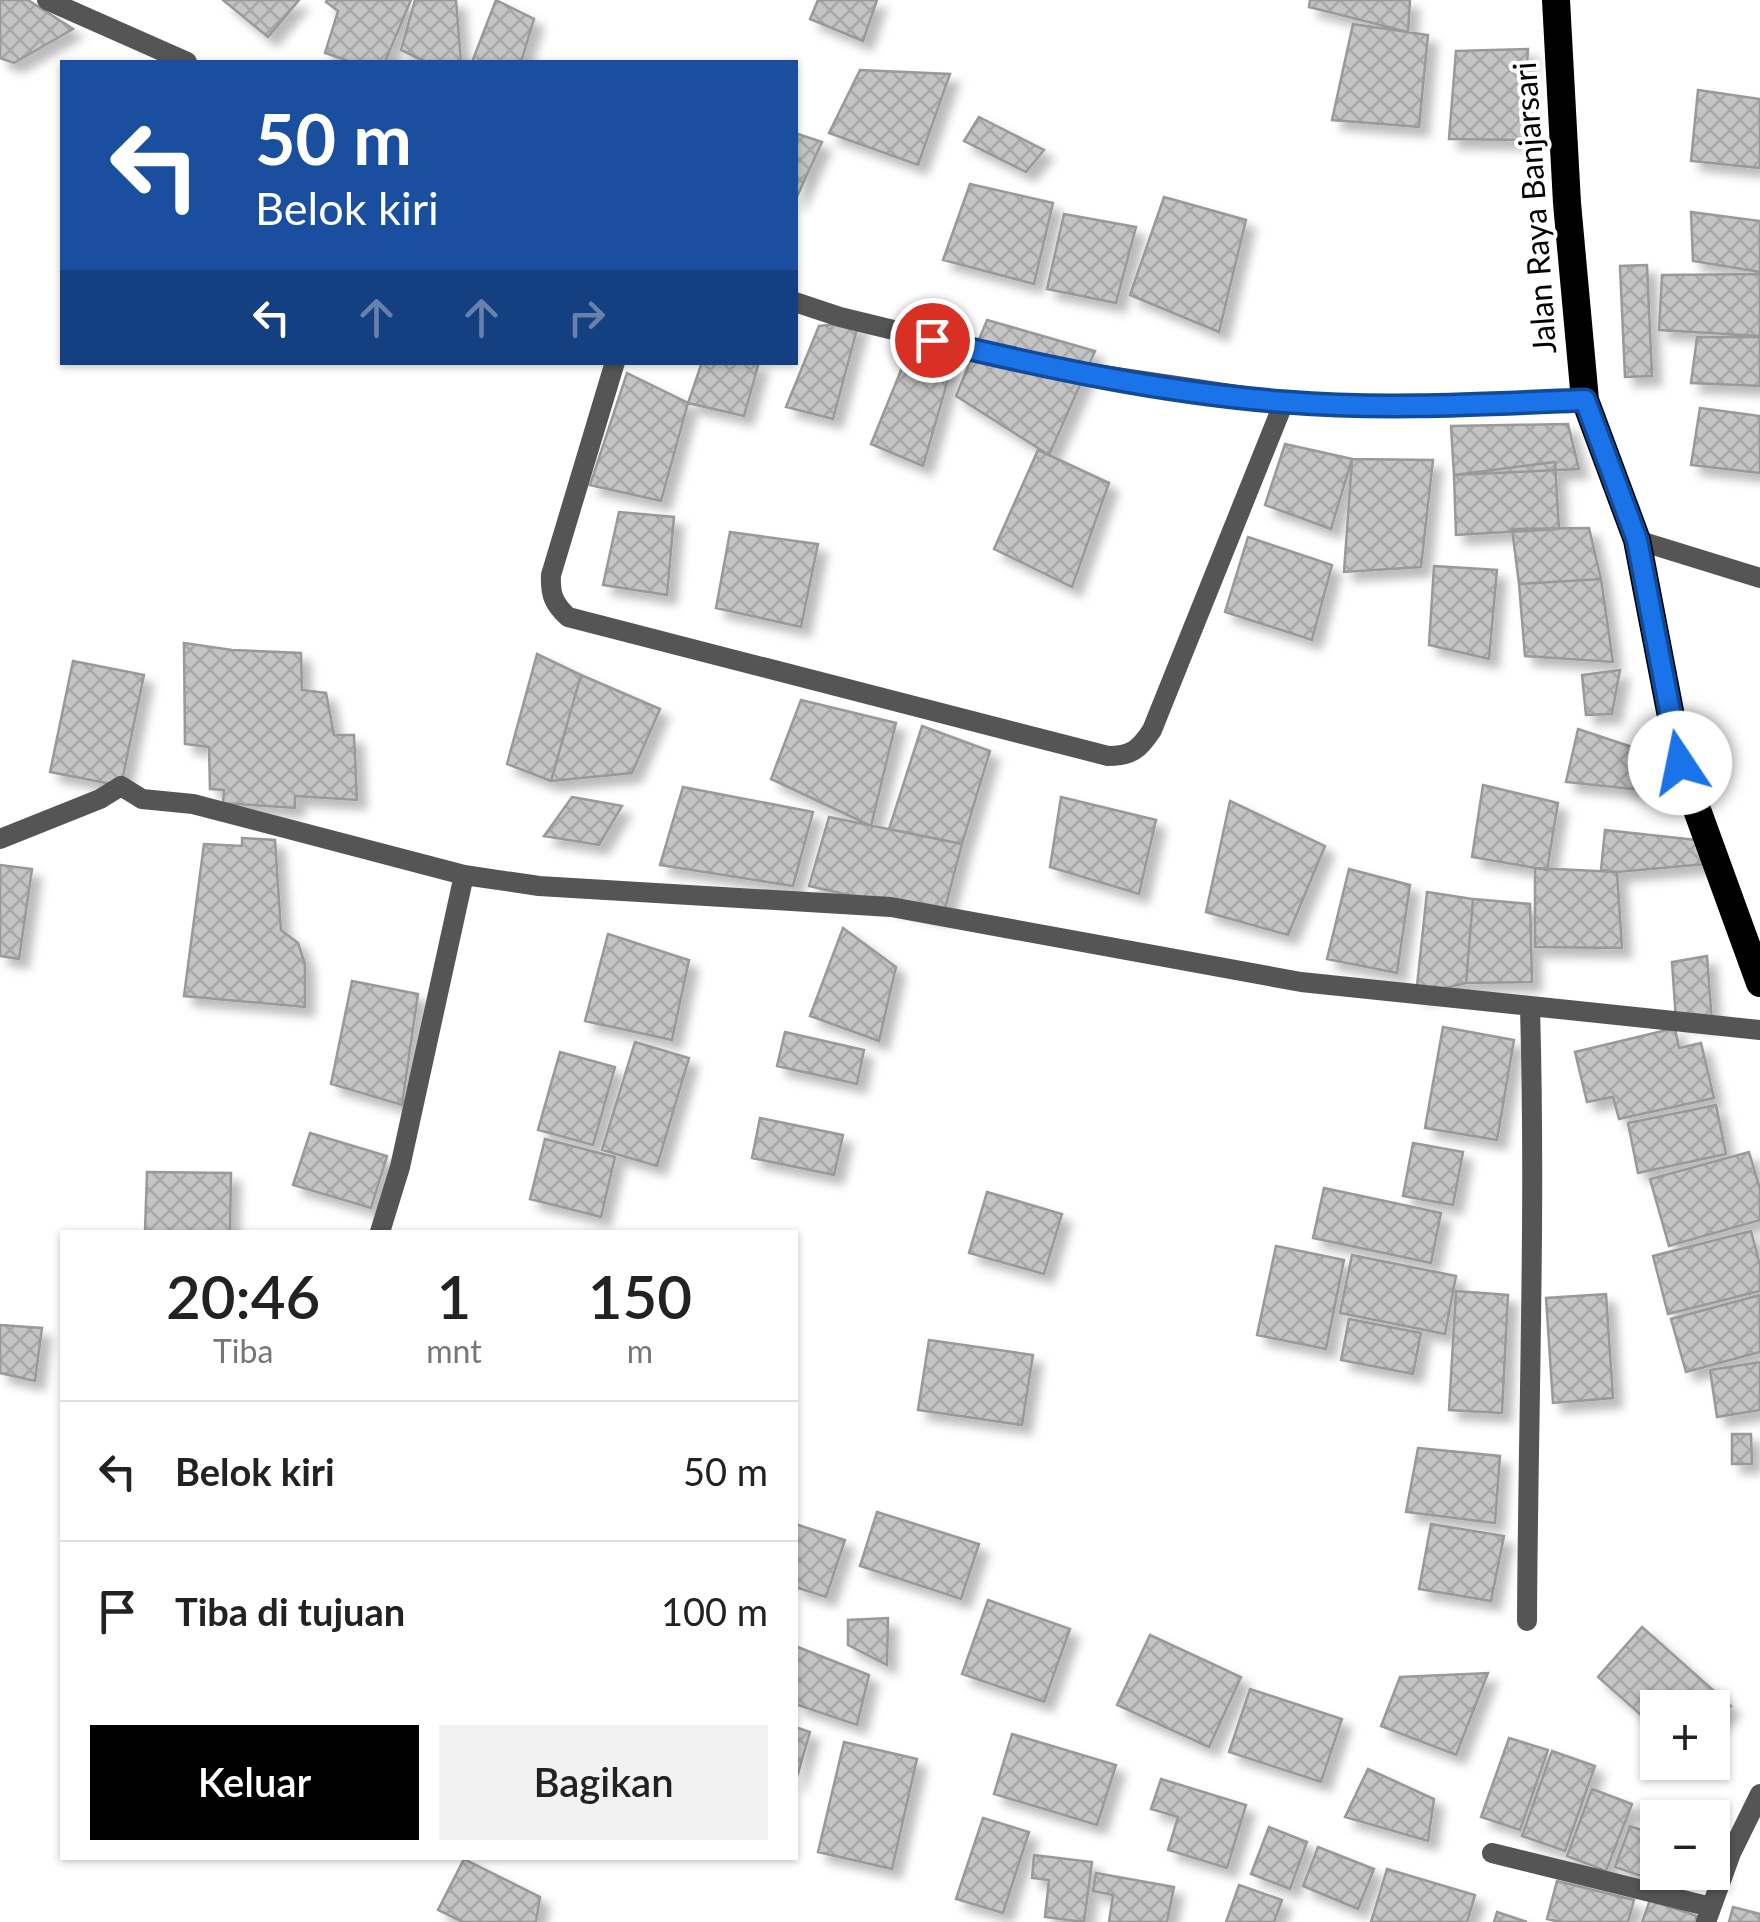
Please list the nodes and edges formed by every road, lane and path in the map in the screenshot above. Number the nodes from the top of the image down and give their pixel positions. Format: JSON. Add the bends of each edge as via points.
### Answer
{"nodes":[{"id":1,"x":46,"y":0,"type":"edge"},
{"id":2,"x":1556,"y":0,"type":"edge"},
{"id":3,"x":182,"y":60,"type":"edge"},
{"id":4,"x":798,"y":303,"type":"edge"},
{"id":5,"x":614,"y":365,"type":"edge"},
{"id":6,"x":1585,"y":400,"type":"junction"},
{"id":7,"x":1284,"y":402,"type":"junction"},
{"id":8,"x":1637,"y":540,"type":"junction"},
{"id":9,"x":1760,"y":578,"type":"edge"},
{"id":10,"x":0,"y":839,"type":"edge"},
{"id":11,"x":464,"y":875,"type":"junction"},
{"id":12,"x":1760,"y":983,"type":"edge"},
{"id":13,"x":1530,"y":1009,"type":"junction"},
{"id":14,"x":1760,"y":1030,"type":"edge"},
{"id":15,"x":381,"y":1230,"type":"edge"},
{"id":16,"x":1527,"y":1621,"type":"dead end"},
{"id":17,"x":1760,"y":1794,"type":"edge"},
{"id":18,"x":1492,"y":1854,"type":"dead end"},
{"id":19,"x":1708,"y":1914,"type":"edge"}],
"edges":[{"from":1,"to":3,"type":"street"},
{"from":2,"to":6,"type":"highway","name":"Jalan Raya Banjarsari"},
{"from":4,"to":7,"type":"street","via":[[1042,366]]},
{"from":5,"to":7,"type":"street","via":[[552,575],[555,605],[568,616],[1108,756],[1128,756],[1152,730]]},
{"from":6,"to":7,"type":"street","via":[[1375,407]]},
{"from":6,"to":8,"type":"highway","name":"Jalan Raya Banjarsari"},
{"from":8,"to":9,"type":"street"},
{"from":8,"to":12,"type":"highway","name":"Jalan Raya Banjarsari","via":[[1680,763]]},
{"from":10,"to":11,"type":"street","via":[[121,786],[142,798],[193,804]]},
{"from":11,"to":13,"type":"street","via":[[540,886],[891,908],[1284,980]]},
{"from":11,"to":15,"type":"street"},
{"from":13,"to":14,"type":"street"},
{"from":13,"to":16,"type":"street","via":[[1534,1252]]},
{"from":17,"to":19,"type":"street"},
{"from":18,"to":19,"type":"street"}]}
